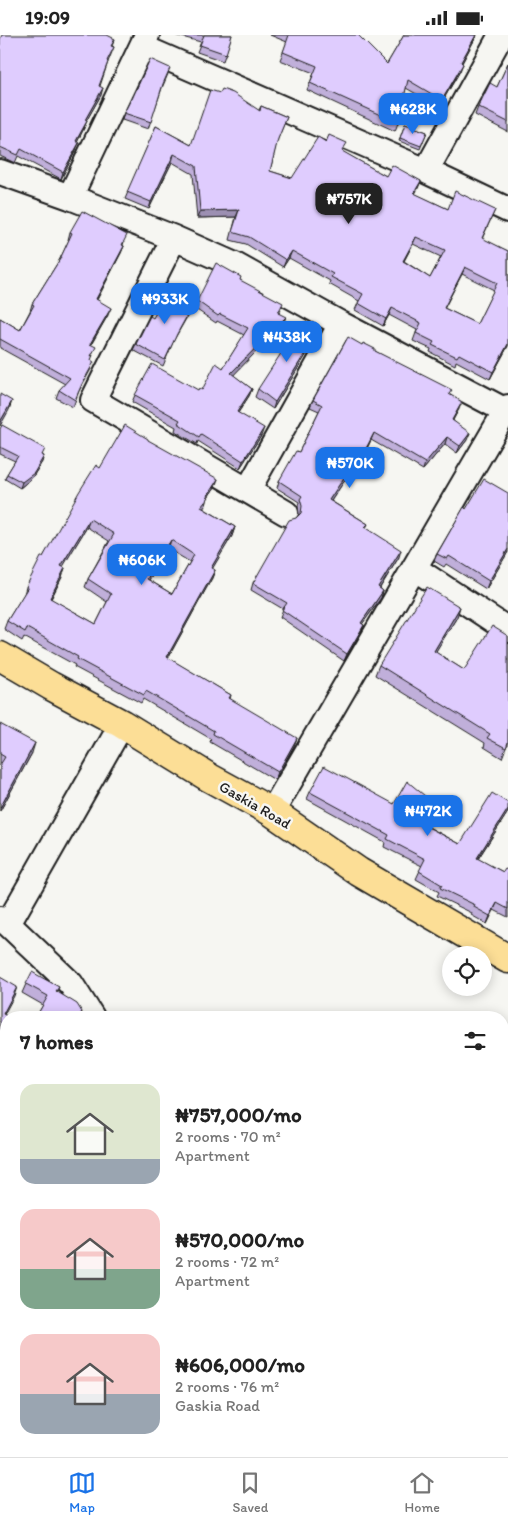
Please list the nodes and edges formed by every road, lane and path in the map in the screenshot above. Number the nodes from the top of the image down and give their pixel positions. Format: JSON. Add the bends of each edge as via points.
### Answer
{"nodes":[{"id":1,"x":501,"y":35,"type":"edge"},
{"id":2,"x":144,"y":41,"type":"edge"},
{"id":3,"x":426,"y":171,"type":"junction"},
{"id":4,"x":0,"y":172,"type":"edge"},
{"id":5,"x":70,"y":197,"type":"junction"},
{"id":6,"x":508,"y":210,"type":"edge"},
{"id":7,"x":174,"y":238,"type":"junction"},
{"id":8,"x":341,"y":324,"type":"junction"},
{"id":9,"x":507,"y":409,"type":"edge"},
{"id":10,"x":248,"y":490,"type":"junction"},
{"id":11,"x":286,"y":513,"type":"dead end"},
{"id":12,"x":414,"y":568,"type":"junction"},
{"id":13,"x":508,"y":630,"type":"edge"},
{"id":14,"x":0,"y":656,"type":"edge"},
{"id":15,"x":122,"y":724,"type":"junction"},
{"id":16,"x":272,"y":812,"type":"junction"},
{"id":17,"x":4,"y":921,"type":"edge"},
{"id":18,"x":508,"y":959,"type":"edge"},
{"id":19,"x":88,"y":1011,"type":"edge"}],
"edges":[{"from":1,"to":3,"type":"street"},
{"from":2,"to":3,"type":"street"},
{"from":2,"to":5,"type":"street"},
{"from":3,"to":6,"type":"street"},
{"from":4,"to":5,"type":"street"},
{"from":5,"to":7,"type":"street"},
{"from":7,"to":8,"type":"street","via":[[235,265]]},
{"from":7,"to":10,"type":"street","via":[[93,400]]},
{"from":8,"to":9,"type":"street"},
{"from":8,"to":10,"type":"street"},
{"from":9,"to":12,"type":"street"},
{"from":10,"to":11,"type":"street"},
{"from":12,"to":13,"type":"street"},
{"from":12,"to":16,"type":"street"},
{"from":14,"to":15,"type":"main road","name":"Gaskia Road"},
{"from":15,"to":16,"type":"main road","name":"Gaskia Road"},
{"from":15,"to":17,"type":"street"},
{"from":16,"to":18,"type":"main road","name":"Gaskia Road","via":[[359,872]]},
{"from":17,"to":19,"type":"street","via":[[70,984]]}]}
